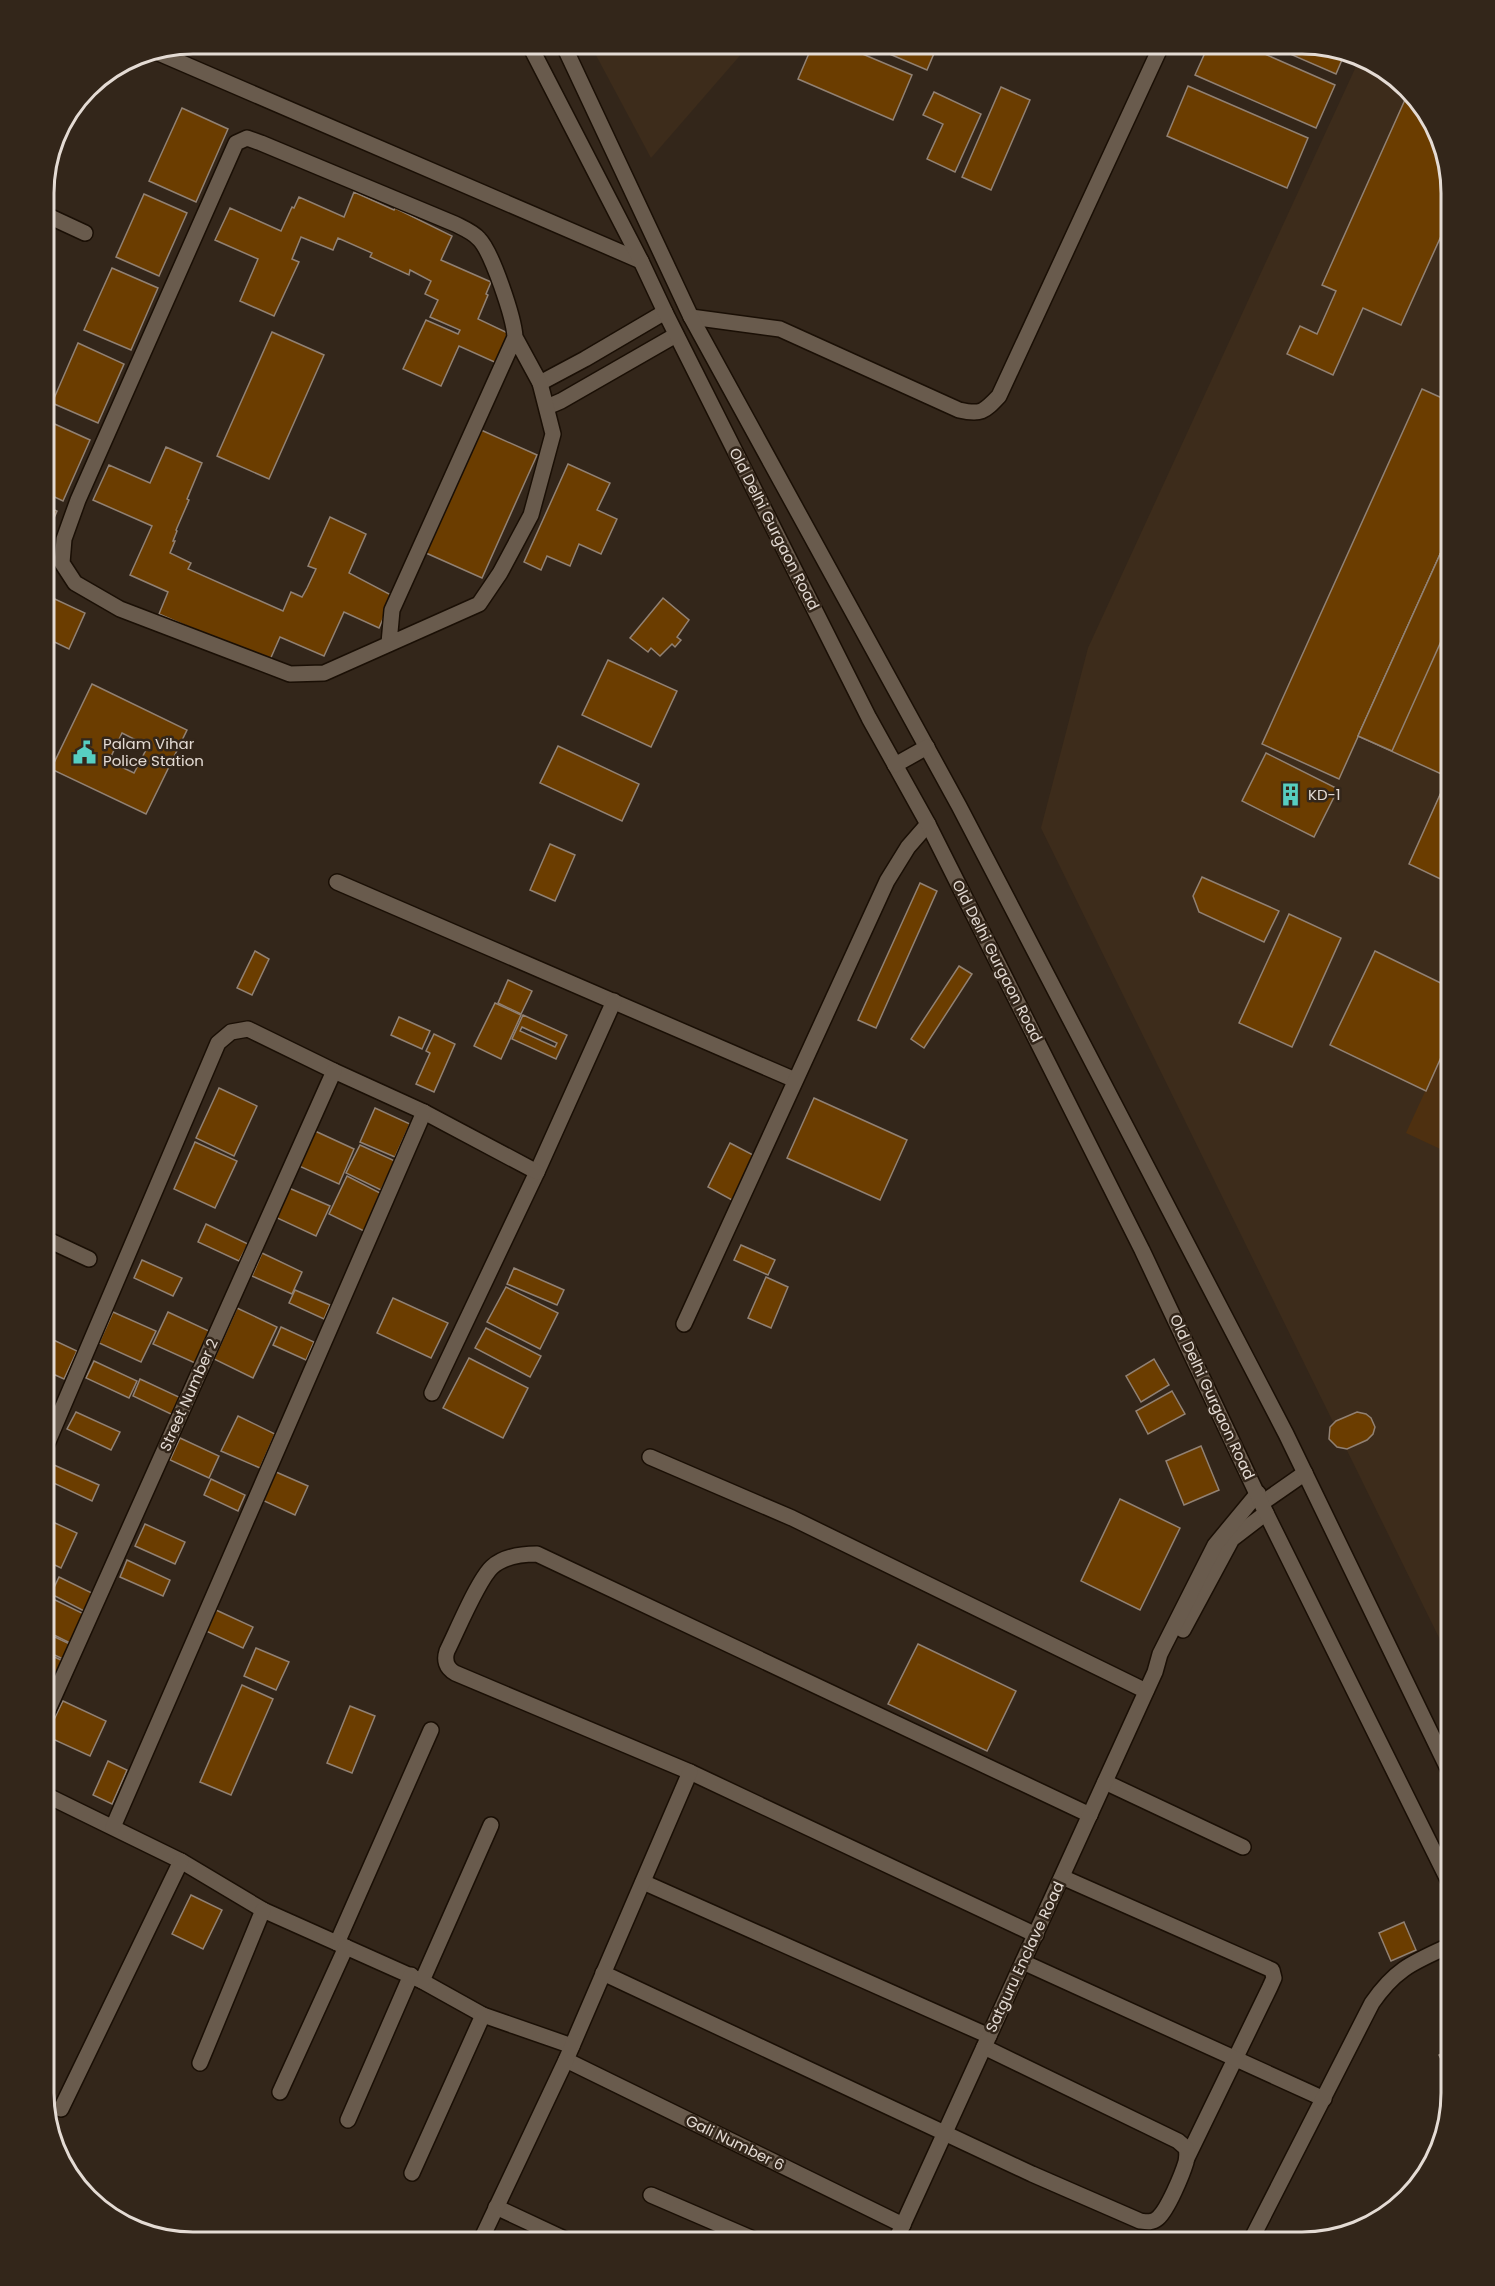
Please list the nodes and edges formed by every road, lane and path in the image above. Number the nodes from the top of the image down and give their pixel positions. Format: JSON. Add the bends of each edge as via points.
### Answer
{"nodes":[{"id":1,"x":534,"y":54,"type":"edge"},
{"id":2,"x":568,"y":54,"type":"edge"},
{"id":3,"x":1157,"y":54,"type":"edge"},
{"id":4,"x":167,"y":57,"type":"edge"},
{"id":5,"x":54,"y":219,"type":"edge"},
{"id":6,"x":84,"y":233,"type":"dead end"},
{"id":7,"x":641,"y":261,"type":"junction"},
{"id":8,"x":665,"y":312,"type":"junction"},
{"id":9,"x":691,"y":317,"type":"junction"},
{"id":10,"x":676,"y":335,"type":"junction"},
{"id":11,"x":515,"y":337,"type":"junction"},
{"id":12,"x":540,"y":382,"type":"junction"},
{"id":13,"x":547,"y":406,"type":"junction"},
{"id":14,"x":389,"y":643,"type":"junction"},
{"id":15,"x":927,"y":747,"type":"junction"},
{"id":16,"x":895,"y":765,"type":"junction"},
{"id":17,"x":928,"y":824,"type":"junction"},
{"id":18,"x":337,"y":882,"type":"dead end"},
{"id":19,"x":614,"y":1002,"type":"junction"},
{"id":20,"x":334,"y":1071,"type":"junction"},
{"id":21,"x":795,"y":1080,"type":"junction"},
{"id":22,"x":424,"y":1112,"type":"junction"},
{"id":23,"x":537,"y":1172,"type":"junction"},
{"id":24,"x":54,"y":1243,"type":"edge"},
{"id":25,"x":89,"y":1259,"type":"dead end"},
{"id":26,"x":684,"y":1324,"type":"dead end"},
{"id":27,"x":432,"y":1393,"type":"dead end"},
{"id":28,"x":54,"y":1428,"type":"edge"},
{"id":29,"x":650,"y":1457,"type":"dead end"},
{"id":30,"x":1305,"y":1473,"type":"junction"},
{"id":31,"x":1262,"y":1503,"type":"junction"},
{"id":32,"x":1155,"y":1672,"type":"junction"},
{"id":33,"x":1146,"y":1691,"type":"junction"},
{"id":34,"x":54,"y":1697,"type":"edge"},
{"id":35,"x":431,"y":1730,"type":"dead end"},
{"id":36,"x":1441,"y":1751,"type":"edge"},
{"id":37,"x":690,"y":1772,"type":"junction"},
{"id":38,"x":1105,"y":1782,"type":"junction"},
{"id":39,"x":54,"y":1799,"type":"edge"},
{"id":40,"x":1090,"y":1815,"type":"junction"},
{"id":41,"x":491,"y":1825,"type":"dead end"},
{"id":42,"x":113,"y":1827,"type":"junction"},
{"id":43,"x":1243,"y":1847,"type":"dead end"},
{"id":44,"x":181,"y":1861,"type":"junction"},
{"id":45,"x":1441,"y":1864,"type":"edge"},
{"id":46,"x":1062,"y":1877,"type":"junction"},
{"id":47,"x":642,"y":1882,"type":"junction"},
{"id":48,"x":263,"y":1910,"type":"junction"},
{"id":49,"x":1036,"y":1935,"type":"junction"},
{"id":50,"x":341,"y":1945,"type":"junction"},
{"id":51,"x":1441,"y":1950,"type":"edge"},
{"id":52,"x":1023,"y":1962,"type":"junction"},
{"id":53,"x":603,"y":1973,"type":"junction"},
{"id":54,"x":416,"y":1978,"type":"junction"},
{"id":55,"x":483,"y":2015,"type":"junction"},
{"id":56,"x":987,"y":2042,"type":"junction"},
{"id":57,"x":569,"y":2053,"type":"junction"},
{"id":58,"x":1236,"y":2057,"type":"junction"},
{"id":59,"x":200,"y":2063,"type":"dead end"},
{"id":60,"x":280,"y":2092,"type":"dead end"},
{"id":61,"x":1324,"y":2099,"type":"junction"},
{"id":62,"x":61,"y":2109,"type":"dead end"},
{"id":63,"x":348,"y":2120,"type":"dead end"},
{"id":64,"x":945,"y":2133,"type":"junction"},
{"id":65,"x":1187,"y":2159,"type":"junction"},
{"id":66,"x":411,"y":2173,"type":"dead end"},
{"id":67,"x":651,"y":2195,"type":"dead end"},
{"id":68,"x":496,"y":2207,"type":"junction"},
{"id":69,"x":903,"y":2225,"type":"junction"},
{"id":70,"x":485,"y":2232,"type":"edge"},
{"id":71,"x":550,"y":2232,"type":"edge"},
{"id":72,"x":737,"y":2232,"type":"edge"},
{"id":73,"x":900,"y":2232,"type":"edge"},
{"id":74,"x":1255,"y":2232,"type":"edge"}],
"edges":[{"from":1,"to":7,"type":"street","name":"Old Delhi Gurgaon Road"},
{"from":2,"to":9,"type":"street","name":"Old Delhi Gurgaon Road"},
{"from":3,"to":9,"type":"street","via":[[999,396],[987,409],[975,414],[959,410],[780,329]]},
{"from":4,"to":7,"type":"street"},
{"from":5,"to":6,"type":"street"},
{"from":7,"to":8,"type":"street","name":"Old Delhi Gurgaon Road"},
{"from":8,"to":10,"type":"street","name":"Old Delhi Gurgaon Road"},
{"from":8,"to":12,"type":"street"},
{"from":9,"to":15,"type":"street","name":"Old Delhi Gurgaon Road"},
{"from":10,"to":13,"type":"street"},
{"from":10,"to":16,"type":"street","name":"Old Delhi Gurgaon Road"},
{"from":11,"to":12,"type":"street"},
{"from":11,"to":14,"type":"street","via":[[392,610]]},
{"from":11,"to":14,"type":"street","via":[[513,316],[480,239],[454,224],[247,138],[236,143],[78,500],[64,539],[62,563],[75,583],[120,609],[291,674],[324,673]]},
{"from":12,"to":13,"type":"street"},
{"from":13,"to":14,"type":"street","via":[[553,434],[531,515],[500,573],[479,604]]},
{"from":15,"to":16,"type":"street"},
{"from":15,"to":30,"type":"street","name":"Old Delhi Gurgaon Road"},
{"from":16,"to":17,"type":"street","name":"Old Delhi Gurgaon Road"},
{"from":17,"to":21,"type":"street","via":[[895,864]]},
{"from":17,"to":31,"type":"street","name":"Old Delhi Gurgaon Road","via":[[1142,1250]]},
{"from":18,"to":19,"type":"street"},
{"from":19,"to":21,"type":"street"},
{"from":19,"to":23,"type":"street"},
{"from":20,"to":22,"type":"street"},
{"from":20,"to":28,"type":"street","via":[[248,1029],[231,1032],[218,1043]]},
{"from":20,"to":34,"type":"street","name":"Street Number 2"},
{"from":21,"to":26,"type":"street"},
{"from":22,"to":23,"type":"street"},
{"from":22,"to":42,"type":"street"},
{"from":23,"to":27,"type":"street"},
{"from":24,"to":25,"type":"street"},
{"from":29,"to":33,"type":"street","via":[[792,1518]]},
{"from":30,"to":31,"type":"street"},
{"from":30,"to":36,"type":"street","name":"Old Delhi Gurgaon Road"},
{"from":31,"to":32,"type":"street","name":"Satguru Enclave Road","via":[[1232,1539],[1168,1660]]},
{"from":31,"to":32,"type":"street","name":"Satguru Enclave Road","via":[[1215,1545],[1160,1654]]},
{"from":31,"to":45,"type":"street","name":"Old Delhi Gurgaon Road"},
{"from":32,"to":33,"type":"street","name":"Satguru Enclave Road"},
{"from":33,"to":38,"type":"street","name":"Satguru Enclave Road"},
{"from":35,"to":50,"type":"street"},
{"from":37,"to":40,"type":"street","via":[[449,1670],[447,1651],[493,1566],[519,1554],[537,1554]]},
{"from":37,"to":47,"type":"street"},
{"from":37,"to":49,"type":"street"},
{"from":38,"to":40,"type":"street","name":"Satguru Enclave Road"},
{"from":38,"to":43,"type":"street"},
{"from":39,"to":42,"type":"street","name":"Gali Number 6"},
{"from":40,"to":46,"type":"street","name":"Satguru Enclave Road"},
{"from":41,"to":54,"type":"street"},
{"from":42,"to":44,"type":"street","name":"Gali Number 6"},
{"from":44,"to":48,"type":"street","name":"Gali Number 6"},
{"from":44,"to":62,"type":"street"},
{"from":46,"to":49,"type":"street","name":"Satguru Enclave Road"},
{"from":46,"to":58,"type":"street","via":[[1272,1970],[1274,1978]]},
{"from":47,"to":53,"type":"street"},
{"from":47,"to":56,"type":"street"},
{"from":48,"to":50,"type":"street","name":"Gali Number 6"},
{"from":48,"to":59,"type":"street"},
{"from":49,"to":52,"type":"street","name":"Satguru Enclave Road"},
{"from":50,"to":54,"type":"street","name":"Gali Number 6"},
{"from":50,"to":60,"type":"street"},
{"from":51,"to":61,"type":"street","via":[[1407,1965],[1383,1986]]},
{"from":52,"to":56,"type":"street","name":"Satguru Enclave Road"},
{"from":52,"to":58,"type":"street"},
{"from":53,"to":57,"type":"street"},
{"from":53,"to":64,"type":"street"},
{"from":54,"to":55,"type":"street","name":"Gali Number 6"},
{"from":54,"to":63,"type":"street"},
{"from":55,"to":57,"type":"street","name":"Gali Number 6"},
{"from":55,"to":66,"type":"street"},
{"from":56,"to":64,"type":"street","name":"Satguru Enclave Road"},
{"from":56,"to":65,"type":"street","via":[[1178,2141],[1186,2148]]},
{"from":57,"to":68,"type":"street"},
{"from":57,"to":69,"type":"street","name":"Gali Number 6"},
{"from":58,"to":61,"type":"street"},
{"from":58,"to":65,"type":"street"},
{"from":61,"to":74,"type":"street"},
{"from":64,"to":65,"type":"street","via":[[1140,2221],[1158,2218]]},
{"from":64,"to":69,"type":"street","name":"Satguru Enclave Road"},
{"from":67,"to":72,"type":"street"},
{"from":68,"to":70,"type":"street"},
{"from":68,"to":71,"type":"street"},
{"from":69,"to":73,"type":"street","name":"Satguru Enclave Road"}]}
